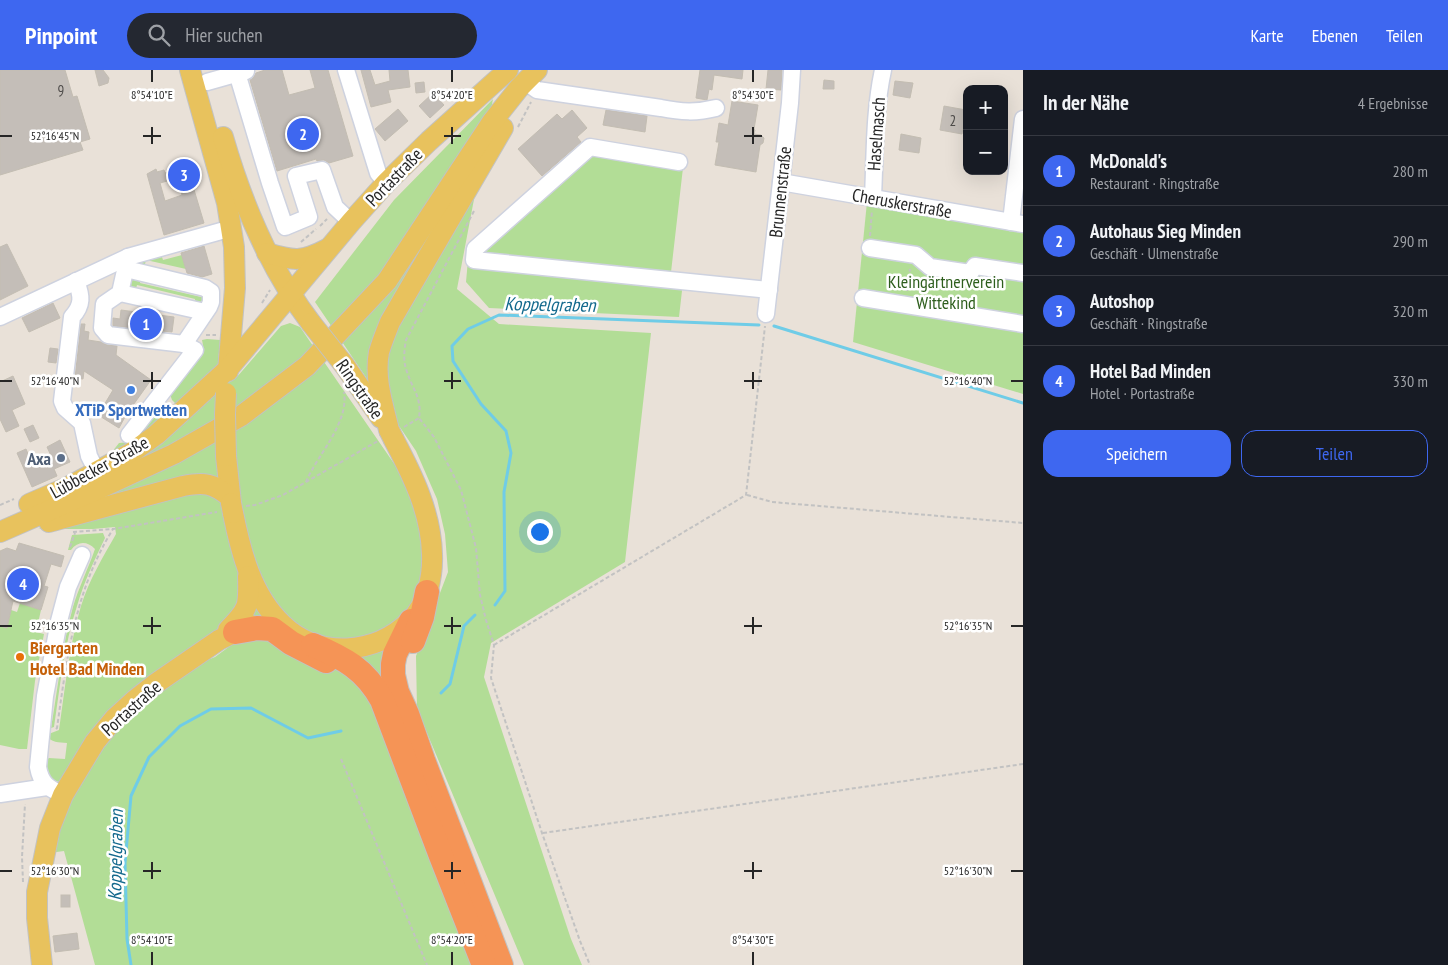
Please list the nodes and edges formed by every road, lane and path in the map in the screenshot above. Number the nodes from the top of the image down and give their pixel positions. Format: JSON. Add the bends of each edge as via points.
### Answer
{"nodes":[{"id":1,"x":190,"y":70,"type":"edge"},
{"id":2,"x":346,"y":70,"type":"edge"},
{"id":3,"x":508,"y":70,"type":"edge"},
{"id":4,"x":792,"y":70,"type":"edge"},
{"id":5,"x":883,"y":70,"type":"edge"},
{"id":6,"x":242,"y":72,"type":"edge"},
{"id":7,"x":205,"y":76,"type":"edge"},
{"id":8,"x":535,"y":79,"type":"edge"},
{"id":9,"x":716,"y":108,"type":"dead end"},
{"id":10,"x":1023,"y":120,"type":"edge"},
{"id":11,"x":515,"y":133,"type":"dead end"},
{"id":12,"x":679,"y":162,"type":"dead end"},
{"id":13,"x":296,"y":176,"type":"junction"},
{"id":14,"x":781,"y":182,"type":"junction"},
{"id":15,"x":270,"y":183,"type":"junction"},
{"id":16,"x":386,"y":183,"type":"junction"},
{"id":17,"x":873,"y":197,"type":"junction"},
{"id":18,"x":474,"y":211,"type":"dead end"},
{"id":19,"x":344,"y":215,"type":"junction"},
{"id":20,"x":1017,"y":223,"type":"edge"},
{"id":21,"x":232,"y":228,"type":"junction"},
{"id":22,"x":329,"y":248,"type":"junction"},
{"id":23,"x":870,"y":248,"type":"joint"},
{"id":24,"x":267,"y":253,"type":"junction"},
{"id":25,"x":913,"y":254,"type":"junction"},
{"id":26,"x":294,"y":260,"type":"junction"},
{"id":27,"x":127,"y":263,"type":"junction"},
{"id":28,"x":1023,"y":274,"type":"edge"},
{"id":29,"x":76,"y":281,"type":"junction"},
{"id":30,"x":286,"y":286,"type":"junction"},
{"id":31,"x":769,"y":290,"type":"junction"},
{"id":32,"x":120,"y":292,"type":"junction"},
{"id":33,"x":863,"y":298,"type":"dead end"},
{"id":34,"x":261,"y":305,"type":"dead end"},
{"id":35,"x":905,"y":305,"type":"junction"},
{"id":36,"x":205,"y":312,"type":"junction"},
{"id":37,"x":766,"y":314,"type":"joint"},
{"id":38,"x":0,"y":317,"type":"edge"},
{"id":39,"x":1023,"y":324,"type":"edge"},
{"id":40,"x":231,"y":336,"type":"junction"},
{"id":41,"x":187,"y":345,"type":"junction"},
{"id":42,"x":228,"y":369,"type":"junction"},
{"id":43,"x":344,"y":391,"type":"dead end"},
{"id":44,"x":160,"y":396,"type":"junction"},
{"id":45,"x":178,"y":415,"type":"junction"},
{"id":46,"x":419,"y":418,"type":"junction"},
{"id":47,"x":392,"y":434,"type":"junction"},
{"id":48,"x":129,"y":435,"type":"dead end"},
{"id":49,"x":97,"y":472,"type":"junction"},
{"id":50,"x":306,"y":482,"type":"junction"},
{"id":51,"x":746,"y":494,"type":"junction"},
{"id":52,"x":17,"y":498,"type":"dead end"},
{"id":53,"x":0,"y":505,"type":"edge"},
{"id":54,"x":232,"y":506,"type":"junction"},
{"id":55,"x":0,"y":517,"type":"edge"},
{"id":56,"x":1023,"y":523,"type":"edge"},
{"id":57,"x":76,"y":532,"type":"dead end"},
{"id":58,"x":0,"y":534,"type":"edge"},
{"id":59,"x":75,"y":554,"type":"joint"},
{"id":60,"x":247,"y":567,"type":"junction"},
{"id":61,"x":426,"y":592,"type":"junction"},
{"id":62,"x":273,"y":615,"type":"junction"},
{"id":63,"x":411,"y":621,"type":"junction"},
{"id":64,"x":227,"y":636,"type":"junction"},
{"id":65,"x":313,"y":644,"type":"junction"},
{"id":66,"x":494,"y":645,"type":"junction"},
{"id":67,"x":372,"y":684,"type":"junction"},
{"id":68,"x":407,"y":714,"type":"junction"},
{"id":69,"x":42,"y":731,"type":"junction"},
{"id":70,"x":341,"y":758,"type":"dead end"},
{"id":71,"x":1023,"y":764,"type":"edge"},
{"id":72,"x":26,"y":790,"type":"junction"},
{"id":73,"x":55,"y":791,"type":"junction"},
{"id":74,"x":0,"y":794,"type":"edge"},
{"id":75,"x":542,"y":833,"type":"junction"},
{"id":76,"x":23,"y":886,"type":"dead end"},
{"id":77,"x":42,"y":965,"type":"edge"},
{"id":78,"x":427,"y":965,"type":"edge"},
{"id":79,"x":484,"y":965,"type":"edge"},
{"id":80,"x":501,"y":965,"type":"edge"},
{"id":81,"x":590,"y":965,"type":"edge"}],
"edges":[{"from":1,"to":21,"type":"main road"},
{"from":2,"to":16,"type":"street","via":[[378,173]]},
{"from":3,"to":16,"type":"main road","name":"Portastraße"},
{"from":4,"to":14,"type":"street","name":"Brunnenstraße"},
{"from":5,"to":17,"type":"street","name":"Haselmasch","via":[[877,111]]},
{"from":6,"to":7,"type":"street"},
{"from":6,"to":15,"type":"street"},
{"from":7,"to":24,"type":"main road","name":"Ringstraße","via":[[236,178]]},
{"from":8,"to":9,"type":"street","via":[[681,112]]},
{"from":8,"to":11,"type":"path"},
{"from":8,"to":47,"type":"main road","via":[[512,111],[390,322],[377,367]]},
{"from":8,"to":58,"type":"main road","via":[[519,88],[492,122],[387,281],[307,366],[241,416],[174,454]]},
{"from":10,"to":20,"type":"street"},
{"from":12,"to":31,"type":"street","via":[[590,148],[475,249],[474,260]]},
{"from":13,"to":15,"type":"street"},
{"from":13,"to":15,"type":"street","via":[[309,217],[285,227]]},
{"from":13,"to":19,"type":"street","via":[[322,170],[335,207]]},
{"from":14,"to":17,"type":"street","name":"Cheruskerstraße"},
{"from":14,"to":31,"type":"street","name":"Brunnenstraße"},
{"from":16,"to":19,"type":"main road","name":"Portastraße"},
{"from":17,"to":20,"type":"street","name":"Cheruskerstraße"},
{"from":17,"to":23,"type":"path"},
{"from":18,"to":46,"type":"path","via":[[406,340],[403,357],[417,395]]},
{"from":19,"to":22,"type":"main road","name":"Portastraße"},
{"from":19,"to":26,"type":"path","via":[[296,247]]},
{"from":21,"to":27,"type":"street"},
{"from":21,"to":40,"type":"main road","via":[[235,288]]},
{"from":22,"to":26,"type":"main road"},
{"from":22,"to":30,"type":"main road","name":"Portastraße"},
{"from":23,"to":25,"type":"street"},
{"from":24,"to":26,"type":"main road"},
{"from":24,"to":30,"type":"main road","name":"Ringstraße"},
{"from":25,"to":28,"type":"street","via":[[930,267],[970,273],[976,266]]},
{"from":25,"to":35,"type":"path"},
{"from":27,"to":29,"type":"street"},
{"from":27,"to":32,"type":"street"},
{"from":27,"to":36,"type":"street","via":[[205,288],[211,296]]},
{"from":29,"to":38,"type":"street"},
{"from":29,"to":49,"type":"street","via":[[81,293],[79,310],[72,317],[62,401],[64,408],[82,423],[89,456]]},
{"from":30,"to":34,"type":"path","via":[[275,282]]},
{"from":30,"to":42,"type":"main road","name":"Lübbecker Straße"},
{"from":30,"to":47,"type":"main road","name":"Ringstraße","bridge":true},
{"from":31,"to":37,"type":"street","name":"Brunnenstraße"},
{"from":32,"to":36,"type":"street"},
{"from":32,"to":41,"type":"street","via":[[104,304],[101,323],[104,332],[112,336]]},
{"from":33,"to":35,"type":"street"},
{"from":35,"to":39,"type":"street"},
{"from":36,"to":41,"type":"street"},
{"from":37,"to":51,"type":"path"},
{"from":40,"to":41,"type":"path","via":[[207,335]]},
{"from":40,"to":42,"type":"main road"},
{"from":41,"to":44,"type":"street","via":[[195,350]]},
{"from":42,"to":45,"type":"main road","name":"Lübbecker Straße"},
{"from":42,"to":54,"type":"main road","bridge":true,"via":[[226,456]]},
{"from":43,"to":50,"type":"path","via":[[343,412]]},
{"from":44,"to":45,"type":"street"},
{"from":44,"to":48,"type":"street"},
{"from":45,"to":49,"type":"main road","name":"Lübbecker Straße","via":[[131,453]]},
{"from":46,"to":47,"type":"path"},
{"from":46,"to":66,"type":"path","via":[[434,437],[461,490],[476,548],[480,596]]},
{"from":47,"to":50,"type":"path"},
{"from":47,"to":61,"type":"main road","name":"Ringstraße","via":[[419,493],[429,525],[432,562]]},
{"from":49,"to":55,"type":"main road","name":"Lübbecker Straße"},
{"from":50,"to":54,"type":"path","via":[[283,495]]},
{"from":51,"to":56,"type":"path","via":[[772,502]]},
{"from":51,"to":66,"type":"path"},
{"from":52,"to":53,"type":"path"},
{"from":54,"to":58,"type":"main road","via":[[215,486],[183,486]]},
{"from":54,"to":60,"type":"main road"},
{"from":54,"to":69,"type":"path","via":[[113,529],[90,574],[78,608],[57,728]]},
{"from":57,"to":59,"type":"path"},
{"from":59,"to":69,"type":"street","via":[[45,696]]},
{"from":60,"to":62,"type":"main road","name":"Ringstraße"},
{"from":60,"to":64,"type":"main road","name":"Portastraße","via":[[248,606]]},
{"from":61,"to":63,"type":"main road","name":"Ringstraße"},
{"from":61,"to":68,"type":"highway","via":[[422,617],[406,664]]},
{"from":62,"to":64,"type":"main road","name":"Portastraße","via":[[258,618]]},
{"from":62,"to":65,"type":"main road","name":"Ringstraße","via":[[290,631]]},
{"from":63,"to":65,"type":"main road","name":"Ringstraße","via":[[370,645],[337,649]]},
{"from":63,"to":68,"type":"highway","via":[[399,643],[393,664],[397,692]]},
{"from":64,"to":67,"type":"highway","via":[[257,628],[272,629],[299,648]]},
{"from":64,"to":73,"type":"main road","name":"Portastraße","via":[[136,699],[114,719]]},
{"from":65,"to":67,"type":"highway","via":[[349,662]]},
{"from":66,"to":75,"type":"path","via":[[491,678]]},
{"from":67,"to":79,"type":"highway","via":[[385,709]]},
{"from":68,"to":80,"type":"highway"},
{"from":69,"to":73,"type":"street","via":[[39,775]]},
{"from":70,"to":78,"type":"path"},
{"from":71,"to":75,"type":"path"},
{"from":72,"to":73,"type":"street"},
{"from":72,"to":74,"type":"street"},
{"from":72,"to":76,"type":"path"},
{"from":73,"to":77,"type":"main road","name":"Portastraße","via":[[37,892]]},
{"from":75,"to":81,"type":"path"}]}
